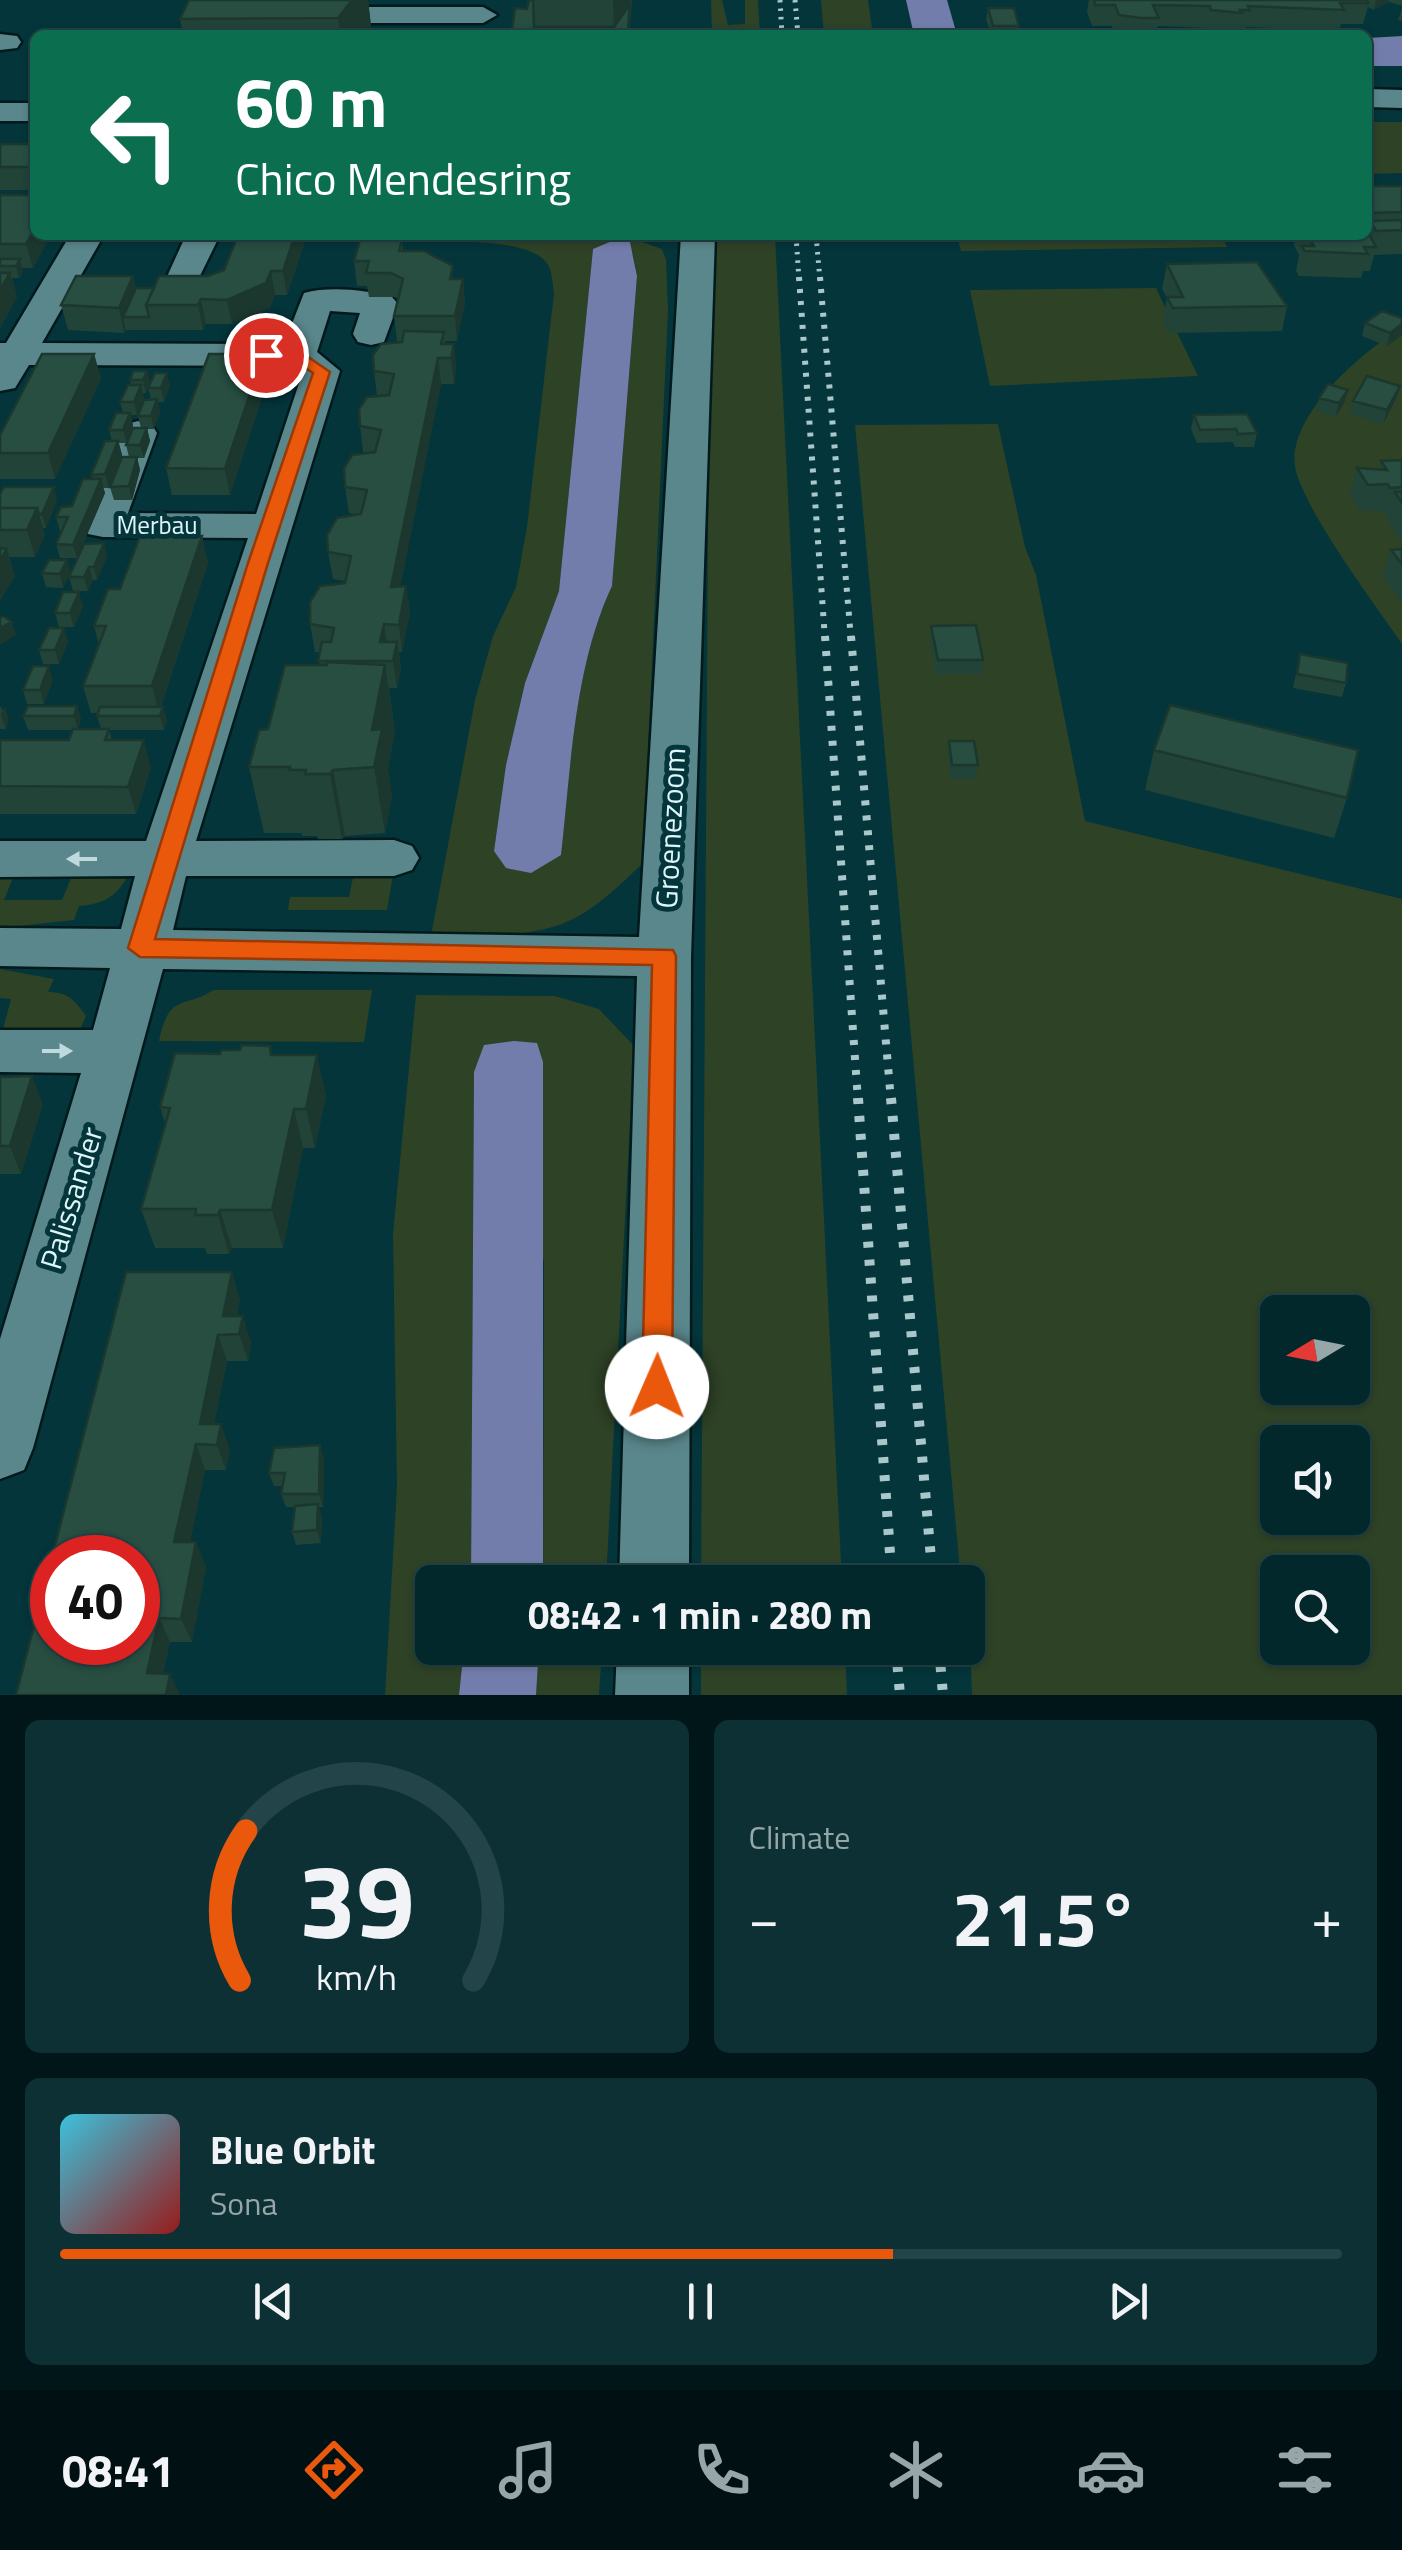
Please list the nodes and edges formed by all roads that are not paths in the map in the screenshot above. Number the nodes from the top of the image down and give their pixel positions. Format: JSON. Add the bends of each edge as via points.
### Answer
{"nodes":[{"id":1,"x":257,"y":0,"type":"edge"},
{"id":2,"x":341,"y":0,"type":"edge"},
{"id":3,"x":427,"y":11,"type":"junction"},
{"id":4,"x":472,"y":17,"type":"edge"},
{"id":5,"x":1372,"y":98,"type":"edge"},
{"id":6,"x":1402,"y":99,"type":"edge"},
{"id":7,"x":0,"y":112,"type":"edge"},
{"id":8,"x":30,"y":112,"type":"edge"},
{"id":9,"x":84,"y":240,"type":"edge"},
{"id":10,"x":200,"y":240,"type":"edge"},
{"id":11,"x":689,"y":241,"type":"edge"},
{"id":12,"x":182,"y":281,"type":"edge"},
{"id":13,"x":370,"y":334,"type":"dead end"},
{"id":14,"x":298,"y":355,"type":"junction"},
{"id":15,"x":167,"y":357,"type":"junction"},
{"id":16,"x":5,"y":364,"type":"edge"},
{"id":17,"x":270,"y":526,"type":"junction"},
{"id":18,"x":394,"y":858,"type":"dead end"},
{"id":19,"x":0,"y":859,"type":"edge"},
{"id":20,"x":165,"y":860,"type":"junction"},
{"id":21,"x":0,"y":947,"type":"edge"},
{"id":22,"x":140,"y":948,"type":"junction"},
{"id":23,"x":664,"y":956,"type":"junction"},
{"id":24,"x":0,"y":1051,"type":"edge"},
{"id":25,"x":115,"y":1052,"type":"junction"},
{"id":26,"x":0,"y":1448,"type":"edge"},
{"id":27,"x":654,"y":1565,"type":"edge"},
{"id":28,"x":653,"y":1665,"type":"edge"},
{"id":29,"x":652,"y":1695,"type":"edge"}],
"edges":[{"from":1,"to":3,"type":"street","via":[[367,15]]},
{"from":2,"to":3,"type":"street"},
{"from":3,"to":4,"type":"street"},
{"from":5,"to":6,"type":"street"},
{"from":7,"to":8,"type":"street"},
{"from":9,"to":16,"type":"street"},
{"from":10,"to":12,"type":"street"},
{"from":11,"to":23,"type":"street","name":"Groenezoom"},
{"from":13,"to":14,"type":"street","via":[[380,304],[316,300]]},
{"from":14,"to":15,"type":"street"},
{"from":14,"to":17,"type":"street","via":[[322,372]]},
{"from":15,"to":16,"type":"street"},
{"from":15,"to":17,"type":"street","name":"Merbau","via":[[103,525]]},
{"from":17,"to":20,"type":"street"},
{"from":18,"to":20,"type":"street"},
{"from":20,"to":19,"type":"street","one_way":true},
{"from":20,"to":22,"type":"street"},
{"from":21,"to":22,"type":"street"},
{"from":22,"to":23,"type":"street"},
{"from":22,"to":25,"type":"street","name":"Palissander"},
{"from":23,"to":27,"type":"street","name":"Groenezoom"},
{"from":24,"to":25,"type":"street","one_way":true},
{"from":25,"to":26,"type":"street","name":"Palissander"},
{"from":28,"to":29,"type":"street"}]}
